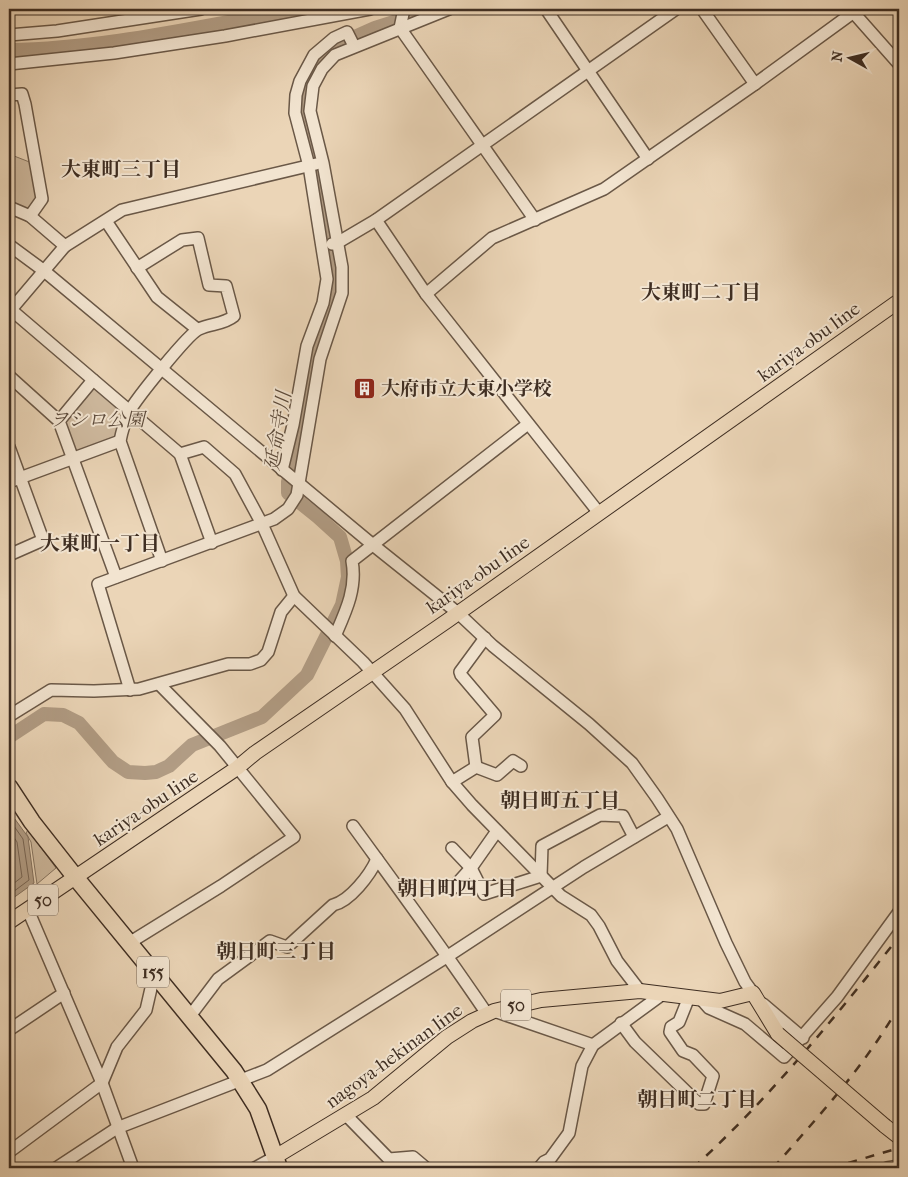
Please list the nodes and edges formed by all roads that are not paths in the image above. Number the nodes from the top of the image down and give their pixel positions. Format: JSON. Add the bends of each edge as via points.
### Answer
{"nodes":[{"id":1,"x":201,"y":9,"type":"edge"},
{"id":2,"x":370,"y":9,"type":"edge"},
{"id":3,"x":404,"y":9,"type":"edge"},
{"id":4,"x":449,"y":9,"type":"edge"},
{"id":5,"x":546,"y":9,"type":"edge"},
{"id":6,"x":676,"y":9,"type":"edge"},
{"id":7,"x":702,"y":9,"type":"edge"},
{"id":8,"x":856,"y":10,"type":"edge"},
{"id":9,"x":400,"y":28,"type":"junction"},
{"id":10,"x":9,"y":34,"type":"edge"},
{"id":11,"x":354,"y":46,"type":"junction"},
{"id":12,"x":9,"y":64,"type":"edge"},
{"id":13,"x":899,"y":64,"type":"edge"},
{"id":14,"x":589,"y":71,"type":"junction"},
{"id":15,"x":300,"y":81,"type":"junction"},
{"id":16,"x":755,"y":84,"type":"junction"},
{"id":17,"x":313,"y":86,"type":"junction"},
{"id":18,"x":9,"y":95,"type":"edge"},
{"id":19,"x":482,"y":146,"type":"junction"},
{"id":20,"x":648,"y":159,"type":"junction"},
{"id":21,"x":323,"y":163,"type":"junction"},
{"id":22,"x":309,"y":166,"type":"junction"},
{"id":23,"x":9,"y":207,"type":"edge"},
{"id":24,"x":30,"y":216,"type":"junction"},
{"id":25,"x":106,"y":220,"type":"junction"},
{"id":26,"x":376,"y":220,"type":"junction"},
{"id":27,"x":535,"y":220,"type":"junction"},
{"id":28,"x":337,"y":243,"type":"junction"},
{"id":29,"x":9,"y":245,"type":"edge"},
{"id":30,"x":322,"y":245,"type":"junction"},
{"id":31,"x":65,"y":246,"type":"junction"},
{"id":32,"x":137,"y":268,"type":"junction"},
{"id":33,"x":44,"y":270,"type":"junction"},
{"id":34,"x":426,"y":294,"type":"junction"},
{"id":35,"x":899,"y":301,"type":"edge"},
{"id":36,"x":9,"y":310,"type":"edge"},
{"id":37,"x":197,"y":330,"type":"junction"},
{"id":38,"x":162,"y":368,"type":"junction"},
{"id":39,"x":301,"y":374,"type":"junction"},
{"id":40,"x":9,"y":376,"type":"edge"},
{"id":41,"x":316,"y":377,"type":"junction"},
{"id":42,"x":93,"y":380,"type":"junction"},
{"id":43,"x":130,"y":411,"type":"junction"},
{"id":44,"x":59,"y":421,"type":"junction"},
{"id":45,"x":528,"y":424,"type":"junction"},
{"id":46,"x":120,"y":441,"type":"junction"},
{"id":47,"x":9,"y":447,"type":"edge"},
{"id":48,"x":180,"y":454,"type":"junction"},
{"id":49,"x":72,"y":458,"type":"junction"},
{"id":50,"x":283,"y":470,"type":"junction"},
{"id":51,"x":14,"y":480,"type":"edge"},
{"id":52,"x":299,"y":488,"type":"junction"},
{"id":53,"x":599,"y":513,"type":"junction"},
{"id":54,"x":262,"y":524,"type":"junction"},
{"id":55,"x":212,"y":542,"type":"junction"},
{"id":56,"x":373,"y":545,"type":"junction"},
{"id":57,"x":9,"y":555,"type":"edge"},
{"id":58,"x":162,"y":561,"type":"junction"},
{"id":59,"x":116,"y":577,"type":"junction"},
{"id":60,"x":294,"y":596,"type":"junction"},
{"id":61,"x":458,"y":613,"type":"junction"},
{"id":62,"x":335,"y":636,"type":"junction"},
{"id":63,"x":485,"y":638,"type":"junction"},
{"id":64,"x":372,"y":672,"type":"junction"},
{"id":65,"x":159,"y":684,"type":"junction"},
{"id":66,"x":130,"y":690,"type":"junction"},
{"id":67,"x":9,"y":716,"type":"edge"},
{"id":68,"x":521,"y":766,"type":"dead end"},
{"id":69,"x":476,"y":767,"type":"junction"},
{"id":70,"x":237,"y":768,"type":"junction"},
{"id":71,"x":452,"y":782,"type":"junction"},
{"id":72,"x":9,"y":787,"type":"edge"},
{"id":73,"x":668,"y":817,"type":"junction"},
{"id":74,"x":353,"y":826,"type":"dead end"},
{"id":75,"x":498,"y":831,"type":"junction"},
{"id":76,"x":634,"y":837,"type":"junction"},
{"id":77,"x":452,"y":848,"type":"dead end"},
{"id":78,"x":376,"y":859,"type":"junction"},
{"id":79,"x":471,"y":868,"type":"junction"},
{"id":80,"x":541,"y":876,"type":"junction"},
{"id":81,"x":76,"y":878,"type":"junction"},
{"id":82,"x":554,"y":887,"type":"junction"},
{"id":83,"x":453,"y":888,"type":"dead end"},
{"id":84,"x":28,"y":910,"type":"junction"},
{"id":85,"x":899,"y":912,"type":"edge"},
{"id":86,"x":9,"y":922,"type":"edge"},
{"id":87,"x":129,"y":943,"type":"junction"},
{"id":88,"x":726,"y":943,"type":"junction"},
{"id":89,"x":448,"y":956,"type":"junction"},
{"id":90,"x":157,"y":976,"type":"junction"},
{"id":91,"x":640,"y":991,"type":"junction"},
{"id":92,"x":64,"y":993,"type":"junction"},
{"id":93,"x":664,"y":993,"type":"junction"},
{"id":94,"x":752,"y":993,"type":"junction"},
{"id":95,"x":695,"y":998,"type":"junction"},
{"id":96,"x":490,"y":1012,"type":"junction"},
{"id":97,"x":190,"y":1016,"type":"junction"},
{"id":98,"x":621,"y":1023,"type":"junction"},
{"id":99,"x":9,"y":1030,"type":"edge"},
{"id":100,"x":803,"y":1038,"type":"junction"},
{"id":101,"x":592,"y":1046,"type":"junction"},
{"id":102,"x":241,"y":1081,"type":"junction"},
{"id":103,"x":102,"y":1083,"type":"junction"},
{"id":104,"x":347,"y":1116,"type":"junction"},
{"id":105,"x":117,"y":1128,"type":"junction"},
{"id":106,"x":899,"y":1137,"type":"edge"},
{"id":107,"x":9,"y":1152,"type":"edge"},
{"id":108,"x":277,"y":1163,"type":"edge"},
{"id":109,"x":899,"y":1166,"type":"edge"},
{"id":110,"x":56,"y":1168,"type":"edge"},
{"id":111,"x":134,"y":1168,"type":"edge"},
{"id":112,"x":255,"y":1168,"type":"edge"},
{"id":113,"x":426,"y":1168,"type":"edge"},
{"id":114,"x":539,"y":1168,"type":"edge"},
{"id":115,"x":887,"y":1168,"type":"edge"}],
"edges":[{"from":1,"to":10,"type":"street","via":[[57,31]]},
{"from":2,"to":12,"type":"street","via":[[114,53]]},
{"from":3,"to":9,"type":"street"},
{"from":4,"to":9,"type":"street"},
{"from":5,"to":14,"type":"street"},
{"from":6,"to":14,"type":"street"},
{"from":7,"to":16,"type":"street"},
{"from":8,"to":13,"type":"street"},
{"from":8,"to":16,"type":"street"},
{"from":9,"to":11,"type":"street"},
{"from":9,"to":19,"type":"street"},
{"from":11,"to":15,"type":"street","via":[[348,32],[334,38],[314,55]]},
{"from":11,"to":17,"type":"street","via":[[328,61]]},
{"from":14,"to":19,"type":"street"},
{"from":14,"to":20,"type":"street"},
{"from":15,"to":17,"type":"street"},
{"from":15,"to":22,"type":"street","via":[[295,113]]},
{"from":16,"to":20,"type":"street"},
{"from":17,"to":21,"type":"street","via":[[310,110]]},
{"from":18,"to":24,"type":"street","via":[[22,94],[42,199]]},
{"from":19,"to":26,"type":"street"},
{"from":19,"to":27,"type":"street"},
{"from":20,"to":27,"type":"street","via":[[604,189]]},
{"from":21,"to":22,"type":"street"},
{"from":21,"to":28,"type":"street"},
{"from":22,"to":25,"type":"street","via":[[122,210]]},
{"from":22,"to":30,"type":"street"},
{"from":23,"to":24,"type":"street"},
{"from":24,"to":31,"type":"street"},
{"from":25,"to":31,"type":"street"},
{"from":25,"to":32,"type":"street"},
{"from":26,"to":28,"type":"street"},
{"from":26,"to":34,"type":"street"},
{"from":27,"to":34,"type":"street","via":[[492,238]]},
{"from":28,"to":30,"type":"street"},
{"from":28,"to":41,"type":"street","via":[[342,267],[342,293]]},
{"from":29,"to":33,"type":"street"},
{"from":30,"to":39,"type":"street","via":[[326,288]]},
{"from":31,"to":33,"type":"street"},
{"from":32,"to":37,"type":"street","via":[[156,297]]},
{"from":32,"to":37,"type":"street","via":[[182,240],[198,238],[209,285],[226,286],[234,316],[227,322]]},
{"from":33,"to":36,"type":"street"},
{"from":33,"to":38,"type":"street"},
{"from":34,"to":45,"type":"street"},
{"from":35,"to":53,"type":"main road","name":"kariya-obu line"},
{"from":36,"to":42,"type":"street"},
{"from":37,"to":38,"type":"street"},
{"from":38,"to":43,"type":"street"},
{"from":38,"to":50,"type":"street"},
{"from":39,"to":41,"type":"street"},
{"from":39,"to":50,"type":"street","via":[[294,425]]},
{"from":40,"to":44,"type":"street"},
{"from":41,"to":52,"type":"street"},
{"from":42,"to":43,"type":"street"},
{"from":42,"to":44,"type":"street"},
{"from":43,"to":46,"type":"street"},
{"from":43,"to":48,"type":"street"},
{"from":44,"to":49,"type":"street"},
{"from":45,"to":53,"type":"street"},
{"from":45,"to":56,"type":"street"},
{"from":46,"to":49,"type":"street"},
{"from":46,"to":58,"type":"street"},
{"from":47,"to":51,"type":"street"},
{"from":48,"to":54,"type":"street","via":[[204,447],[235,474]]},
{"from":48,"to":55,"type":"street"},
{"from":49,"to":51,"type":"street"},
{"from":49,"to":59,"type":"street"},
{"from":50,"to":52,"type":"street"},
{"from":51,"to":57,"type":"street","via":[[43,540]]},
{"from":52,"to":54,"type":"street","via":[[288,509]]},
{"from":52,"to":56,"type":"street"},
{"from":53,"to":61,"type":"main road","name":"kariya-obu line"},
{"from":54,"to":55,"type":"street"},
{"from":54,"to":60,"type":"street"},
{"from":55,"to":58,"type":"street"},
{"from":56,"to":61,"type":"street"},
{"from":56,"to":62,"type":"street","via":[[352,561],[354,583]]},
{"from":58,"to":59,"type":"street"},
{"from":59,"to":66,"type":"street","via":[[98,584]]},
{"from":60,"to":62,"type":"street"},
{"from":60,"to":65,"type":"street","via":[[281,612],[268,652],[261,660],[250,664],[228,664]]},
{"from":61,"to":63,"type":"street"},
{"from":61,"to":64,"type":"main road","name":"kariya-obu line"},
{"from":62,"to":64,"type":"street"},
{"from":63,"to":69,"type":"street","via":[[460,672],[495,715],[472,737]]},
{"from":63,"to":73,"type":"street","via":[[632,763]]},
{"from":64,"to":70,"type":"main road","name":"kariya-obu line"},
{"from":64,"to":71,"type":"street","via":[[405,709]]},
{"from":65,"to":66,"type":"street"},
{"from":65,"to":70,"type":"street","via":[[220,746]]},
{"from":66,"to":67,"type":"street","via":[[50,690]]},
{"from":68,"to":69,"type":"street","via":[[513,761],[497,775]]},
{"from":69,"to":71,"type":"street"},
{"from":70,"to":81,"type":"main road","name":"kariya-obu line"},
{"from":70,"to":87,"type":"street","via":[[294,837]]},
{"from":71,"to":75,"type":"street"},
{"from":72,"to":81,"type":"highway","number":"155"},
{"from":73,"to":76,"type":"street"},
{"from":73,"to":88,"type":"street"},
{"from":74,"to":78,"type":"street"},
{"from":75,"to":79,"type":"street"},
{"from":75,"to":80,"type":"street"},
{"from":76,"to":80,"type":"street","via":[[623,816],[600,816],[542,846]]},
{"from":76,"to":82,"type":"street"},
{"from":77,"to":79,"type":"street"},
{"from":78,"to":89,"type":"street"},
{"from":78,"to":97,"type":"street","via":[[372,871],[341,903],[332,904],[287,947],[270,941],[218,979]]},
{"from":79,"to":80,"type":"street","via":[[484,894]]},
{"from":79,"to":83,"type":"street"},
{"from":80,"to":82,"type":"street"},
{"from":81,"to":84,"type":"main road","number":"50"},
{"from":81,"to":87,"type":"highway","number":"155"},
{"from":82,"to":89,"type":"street"},
{"from":82,"to":91,"type":"street","via":[[561,896],[591,915],[617,961]]},
{"from":84,"to":86,"type":"main road","number":"50"},
{"from":84,"to":92,"type":"street"},
{"from":85,"to":100,"type":"street"},
{"from":87,"to":90,"type":"highway","number":"155"},
{"from":88,"to":94,"type":"street"},
{"from":88,"to":100,"type":"street","via":[[738,956],[761,1002]]},
{"from":89,"to":96,"type":"street"},
{"from":89,"to":102,"type":"street","via":[[267,1070]]},
{"from":90,"to":97,"type":"highway","number":"155"},
{"from":90,"to":103,"type":"street","via":[[146,1010],[117,1047]]},
{"from":91,"to":93,"type":"main road","name":"nagoya-hekinan line","number":"50"},
{"from":91,"to":96,"type":"main road","name":"nagoya-hekinan line","number":"50","via":[[541,1000]]},
{"from":92,"to":99,"type":"street"},
{"from":92,"to":103,"type":"street"},
{"from":93,"to":95,"type":"main road","name":"nagoya-hekinan line","number":"50"},
{"from":93,"to":98,"type":"street"},
{"from":94,"to":95,"type":"main road","name":"nagoya-hekinan line","number":"50","via":[[720,1001]]},
{"from":94,"to":106,"type":"main road","bridge":true,"via":[[778,1034]]},
{"from":95,"to":98,"type":"street","via":[[670,1032],[683,1051],[693,1055],[712,1076],[704,1104],[700,1104],[635,1042]]},
{"from":95,"to":100,"type":"street","via":[[745,1024],[784,1058]]},
{"from":96,"to":101,"type":"street"},
{"from":96,"to":104,"type":"main road","name":"nagoya-hekinan line","number":"50","via":[[447,1037]]},
{"from":97,"to":102,"type":"highway","number":"155"},
{"from":98,"to":101,"type":"street"},
{"from":101,"to":114,"type":"street","via":[[582,1066],[569,1133],[550,1160]]},
{"from":102,"to":105,"type":"street"},
{"from":102,"to":108,"type":"highway","number":"155","via":[[258,1109]]},
{"from":103,"to":105,"type":"street"},
{"from":103,"to":107,"type":"street"},
{"from":104,"to":108,"type":"main road","name":"nagoya-hekinan line","number":"50"},
{"from":104,"to":113,"type":"street","via":[[389,1159],[413,1157]]},
{"from":105,"to":110,"type":"street"},
{"from":105,"to":111,"type":"street"},
{"from":108,"to":112,"type":"street"},
{"from":109,"to":115,"type":"street"}]}
